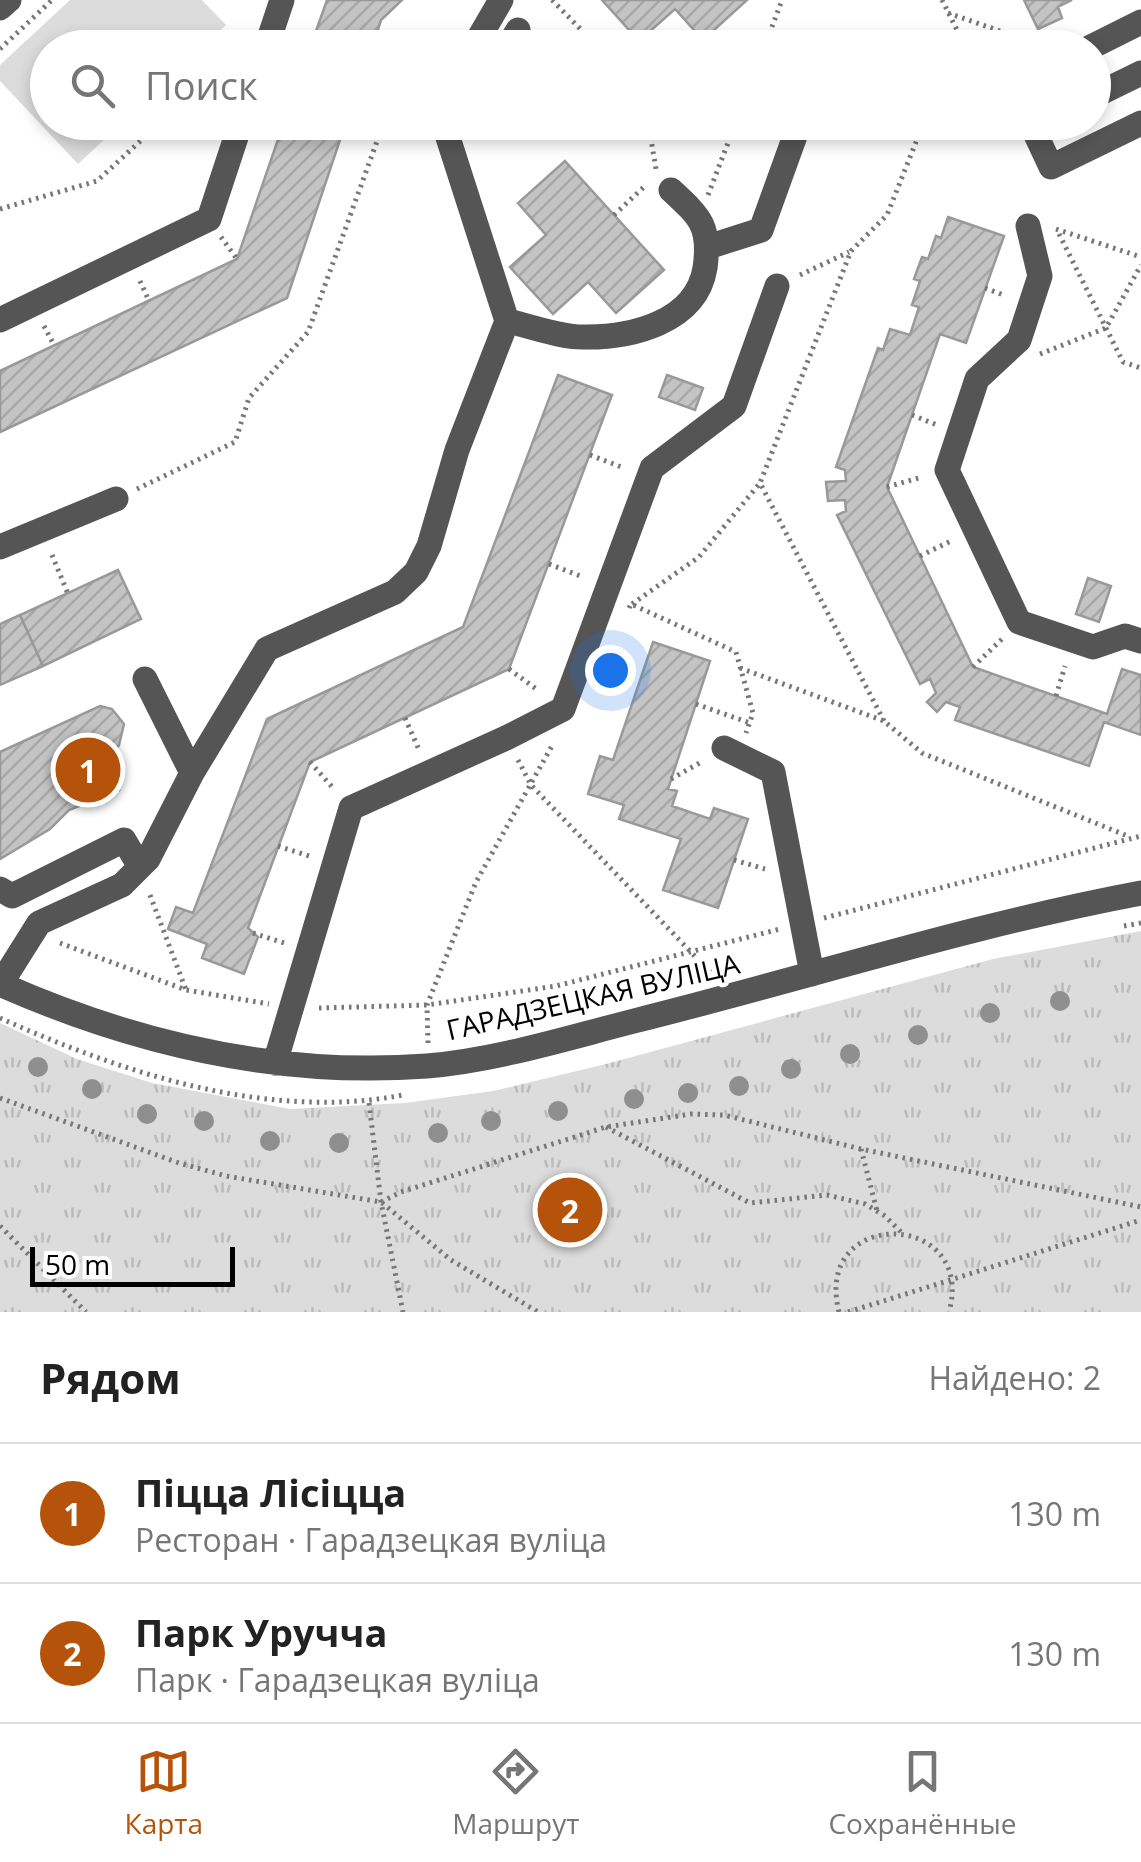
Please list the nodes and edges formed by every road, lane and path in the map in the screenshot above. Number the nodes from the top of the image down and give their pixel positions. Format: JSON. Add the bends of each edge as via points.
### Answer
{"nodes":[{"id":1,"x":9,"y":0,"type":"edge"},
{"id":2,"x":52,"y":0,"type":"edge"},
{"id":3,"x":282,"y":0,"type":"edge"},
{"id":4,"x":502,"y":0,"type":"edge"},
{"id":5,"x":552,"y":0,"type":"edge"},
{"id":6,"x":782,"y":0,"type":"edge"},
{"id":7,"x":942,"y":0,"type":"edge"},
{"id":8,"x":0,"y":8,"type":"edge"},
{"id":9,"x":948,"y":13,"type":"junction"},
{"id":10,"x":1139,"y":27,"type":"edge"},
{"id":11,"x":272,"y":30,"type":"edge"},
{"id":12,"x":484,"y":30,"type":"edge"},
{"id":13,"x":581,"y":30,"type":"edge"},
{"id":14,"x":771,"y":30,"type":"edge"},
{"id":15,"x":957,"y":30,"type":"edge"},
{"id":16,"x":997,"y":30,"type":"edge"},
{"id":17,"x":1111,"y":39,"type":"edge"},
{"id":18,"x":0,"y":49,"type":"edge"},
{"id":19,"x":1141,"y":73,"type":"edge"},
{"id":20,"x":1111,"y":89,"type":"edge"},
{"id":21,"x":1141,"y":124,"type":"edge"},
{"id":22,"x":1112,"y":138,"type":"edge"},
{"id":23,"x":141,"y":140,"type":"edge"},
{"id":24,"x":235,"y":140,"type":"edge"},
{"id":25,"x":377,"y":140,"type":"edge"},
{"id":26,"x":449,"y":140,"type":"edge"},
{"id":27,"x":651,"y":140,"type":"edge"},
{"id":28,"x":729,"y":140,"type":"edge"},
{"id":29,"x":794,"y":140,"type":"edge"},
{"id":30,"x":917,"y":140,"type":"edge"},
{"id":31,"x":1040,"y":140,"type":"edge"},
{"id":32,"x":1108,"y":140,"type":"edge"},
{"id":33,"x":671,"y":190,"type":"dead end"},
{"id":34,"x":0,"y":209,"type":"edge"},
{"id":35,"x":614,"y":216,"type":"dead end"},
{"id":36,"x":700,"y":217,"type":"junction"},
{"id":37,"x":1039,"y":220,"type":"junction"},
{"id":38,"x":1057,"y":229,"type":"junction"},
{"id":39,"x":708,"y":247,"type":"junction"},
{"id":40,"x":852,"y":251,"type":"junction"},
{"id":41,"x":1141,"y":261,"type":"edge"},
{"id":42,"x":777,"y":286,"type":"joint"},
{"id":43,"x":0,"y":320,"type":"edge"},
{"id":44,"x":508,"y":321,"type":"junction"},
{"id":45,"x":1106,"y":328,"type":"junction"},
{"id":46,"x":1141,"y":368,"type":"edge"},
{"id":47,"x":590,"y":455,"type":"dead end"},
{"id":48,"x":946,"y":470,"type":"junction"},
{"id":49,"x":649,"y":478,"type":"junction"},
{"id":50,"x":760,"y":484,"type":"junction"},
{"id":51,"x":887,"y":487,"type":"dead end"},
{"id":52,"x":116,"y":499,"type":"joint"},
{"id":53,"x":42,"y":530,"type":"junction"},
{"id":54,"x":975,"y":530,"type":"junction"},
{"id":55,"x":0,"y":547,"type":"edge"},
{"id":56,"x":920,"y":556,"type":"dead end"},
{"id":57,"x":549,"y":564,"type":"dead end"},
{"id":58,"x":608,"y":586,"type":"junction"},
{"id":59,"x":68,"y":594,"type":"dead end"},
{"id":60,"x":632,"y":604,"type":"junction"},
{"id":61,"x":622,"y":620,"type":"dead end"},
{"id":62,"x":1019,"y":622,"type":"junction"},
{"id":63,"x":1073,"y":641,"type":"junction"},
{"id":64,"x":1141,"y":641,"type":"edge"},
{"id":65,"x":740,"y":668,"type":"junction"},
{"id":66,"x":974,"y":668,"type":"dead end"},
{"id":67,"x":509,"y":669,"type":"dead end"},
{"id":68,"x":145,"y":679,"type":"dead end"},
{"id":69,"x":1056,"y":696,"type":"dead end"},
{"id":70,"x":696,"y":704,"type":"dead end"},
{"id":71,"x":563,"y":709,"type":"junction"},
{"id":72,"x":405,"y":718,"type":"dead end"},
{"id":73,"x":884,"y":721,"type":"junction"},
{"id":74,"x":750,"y":723,"type":"junction"},
{"id":75,"x":558,"y":736,"type":"dead end"},
{"id":76,"x":506,"y":738,"type":"junction"},
{"id":77,"x":732,"y":752,"type":"junction"},
{"id":78,"x":310,"y":762,"type":"dead end"},
{"id":79,"x":430,"y":772,"type":"junction"},
{"id":80,"x":192,"y":773,"type":"junction"},
{"id":81,"x":671,"y":780,"type":"dead end"},
{"id":82,"x":531,"y":785,"type":"junction"},
{"id":83,"x":351,"y":808,"type":"junction"},
{"id":84,"x":1141,"y":836,"type":"edge"},
{"id":85,"x":1131,"y":837,"type":"junction"},
{"id":86,"x":278,"y":846,"type":"dead end"},
{"id":87,"x":335,"y":864,"type":"junction"},
{"id":88,"x":140,"y":868,"type":"junction"},
{"id":89,"x":0,"y":889,"type":"edge"},
{"id":90,"x":1141,"y":893,"type":"edge"},
{"id":91,"x":802,"y":924,"type":"junction"},
{"id":92,"x":32,"y":933,"type":"junction"},
{"id":93,"x":689,"y":952,"type":"junction"},
{"id":94,"x":812,"y":974,"type":"junction"},
{"id":95,"x":0,"y":984,"type":"edge"},
{"id":96,"x":186,"y":990,"type":"junction"},
{"id":97,"x":735,"y":996,"type":"junction"},
{"id":98,"x":428,"y":1005,"type":"junction"},
{"id":99,"x":293,"y":1008,"type":"junction"},
{"id":100,"x":275,"y":1063,"type":"junction"},
{"id":101,"x":0,"y":1098,"type":"edge"},
{"id":102,"x":369,"y":1102,"type":"dead end"},
{"id":103,"x":606,"y":1127,"type":"junction"},
{"id":104,"x":861,"y":1149,"type":"junction"},
{"id":105,"x":381,"y":1202,"type":"junction"},
{"id":106,"x":1141,"y":1206,"type":"edge"},
{"id":107,"x":877,"y":1211,"type":"junction"},
{"id":108,"x":1141,"y":1220,"type":"edge"},
{"id":109,"x":0,"y":1226,"type":"edge"},
{"id":110,"x":902,"y":1233,"type":"junction"},
{"id":111,"x":951,"y":1278,"type":"junction"},
{"id":112,"x":952,"y":1311,"type":"edge"},
{"id":113,"x":86,"y":1312,"type":"edge"},
{"id":114,"x":403,"y":1312,"type":"edge"},
{"id":115,"x":538,"y":1312,"type":"edge"},
{"id":116,"x":839,"y":1312,"type":"edge"},
{"id":117,"x":848,"y":1312,"type":"edge"}],
"edges":[{"from":1,"to":8,"type":"street"},
{"from":2,"to":18,"type":"path"},
{"from":3,"to":11,"type":"street"},
{"from":4,"to":12,"type":"street"},
{"from":5,"to":13,"type":"path"},
{"from":6,"to":14,"type":"path"},
{"from":7,"to":9,"type":"path"},
{"from":9,"to":15,"type":"path"},
{"from":9,"to":16,"type":"path"},
{"from":10,"to":17,"type":"street"},
{"from":19,"to":20,"type":"street"},
{"from":21,"to":22,"type":"street"},
{"from":23,"to":34,"type":"path","via":[[96,180]]},
{"from":24,"to":43,"type":"street","via":[[209,219]]},
{"from":25,"to":52,"type":"path","via":[[308,332],[249,398],[236,442]]},
{"from":26,"to":44,"type":"street"},
{"from":27,"to":35,"type":"path","via":[[657,175]]},
{"from":28,"to":36,"type":"path"},
{"from":29,"to":39,"type":"street","via":[[761,230]]},
{"from":30,"to":40,"type":"path","via":[[887,215]]},
{"from":31,"to":32,"type":"street","via":[[1051,167]]},
{"from":33,"to":36,"type":"street"},
{"from":36,"to":39,"type":"street"},
{"from":37,"to":38,"type":"path"},
{"from":37,"to":38,"type":"path"},
{"from":37,"to":48,"type":"street","via":[[1040,276],[1019,340],[977,379]]},
{"from":38,"to":41,"type":"path"},
{"from":38,"to":45,"type":"path"},
{"from":39,"to":44,"type":"street","via":[[703,280],[688,305],[660,324],[580,338]]},
{"from":40,"to":42,"type":"path"},
{"from":40,"to":50,"type":"path"},
{"from":41,"to":45,"type":"path"},
{"from":42,"to":49,"type":"street","via":[[734,406],[652,468]]},
{"from":44,"to":80,"type":"street","via":[[416,572],[394,592],[267,649]]},
{"from":45,"to":46,"type":"path","via":[[1124,362]]},
{"from":47,"to":49,"type":"path"},
{"from":48,"to":51,"type":"path"},
{"from":48,"to":54,"type":"street"},
{"from":49,"to":58,"type":"street"},
{"from":50,"to":60,"type":"path","via":[[699,557]]},
{"from":50,"to":73,"type":"path"},
{"from":52,"to":53,"type":"street"},
{"from":53,"to":55,"type":"street"},
{"from":53,"to":59,"type":"path"},
{"from":54,"to":56,"type":"path"},
{"from":54,"to":62,"type":"street"},
{"from":57,"to":58,"type":"path"},
{"from":58,"to":71,"type":"street"},
{"from":60,"to":61,"type":"path"},
{"from":60,"to":65,"type":"path","via":[[736,652]]},
{"from":62,"to":63,"type":"street"},
{"from":62,"to":66,"type":"path"},
{"from":63,"to":64,"type":"street","via":[[1093,647],[1124,636]]},
{"from":63,"to":69,"type":"path"},
{"from":65,"to":73,"type":"path"},
{"from":65,"to":74,"type":"path"},
{"from":67,"to":71,"type":"path"},
{"from":68,"to":80,"type":"street"},
{"from":70,"to":74,"type":"path"},
{"from":71,"to":76,"type":"street"},
{"from":72,"to":79,"type":"path"},
{"from":73,"to":85,"type":"path","via":[[922,753]]},
{"from":74,"to":77,"type":"path"},
{"from":75,"to":82,"type":"path"},
{"from":76,"to":79,"type":"street"},
{"from":76,"to":82,"type":"path"},
{"from":77,"to":81,"type":"path"},
{"from":77,"to":91,"type":"street","via":[[773,772]]},
{"from":78,"to":83,"type":"path"},
{"from":79,"to":83,"type":"street"},
{"from":80,"to":88,"type":"street"},
{"from":82,"to":93,"type":"path"},
{"from":82,"to":98,"type":"path","via":[[476,882]]},
{"from":83,"to":87,"type":"street"},
{"from":84,"to":85,"type":"path"},
{"from":85,"to":91,"type":"path"},
{"from":86,"to":87,"type":"path"},
{"from":87,"to":99,"type":"street"},
{"from":88,"to":89,"type":"street","via":[[124,840],[12,896]]},
{"from":88,"to":92,"type":"street","via":[[122,885],[39,923]]},
{"from":88,"to":96,"type":"path"},
{"from":90,"to":94,"type":"street","name":"ГАРАДЗЕЦКАЯ ВУЛІЦА"},
{"from":91,"to":93,"type":"path"},
{"from":91,"to":94,"type":"street"},
{"from":92,"to":95,"type":"street"},
{"from":92,"to":96,"type":"path"},
{"from":93,"to":97,"type":"path"},
{"from":93,"to":98,"type":"path","via":[[556,986]]},
{"from":94,"to":97,"type":"street","name":"ГАРАДЗЕЦКАЯ ВУЛІЦА"},
{"from":95,"to":100,"type":"street","name":"ГАРАДЗЕЦКАЯ ВУЛІЦА","via":[[150,1040]]},
{"from":96,"to":99,"type":"path"},
{"from":97,"to":100,"type":"street","name":"ГАРАДЗЕЦКАЯ ВУЛІЦА","via":[[428,1066]]},
{"from":98,"to":99,"type":"path"},
{"from":99,"to":100,"type":"street"},
{"from":101,"to":105,"type":"path","via":[[226,1176]]},
{"from":102,"to":105,"type":"path"},
{"from":103,"to":104,"type":"path","via":[[724,1115]]},
{"from":103,"to":105,"type":"path"},
{"from":103,"to":107,"type":"path","via":[[750,1204],[826,1195]]},
{"from":104,"to":106,"type":"path"},
{"from":104,"to":107,"type":"path"},
{"from":105,"to":114,"type":"path"},
{"from":105,"to":115,"type":"path","via":[[451,1260]]},
{"from":107,"to":110,"type":"path"},
{"from":108,"to":111,"type":"path"},
{"from":109,"to":113,"type":"path"},
{"from":110,"to":111,"type":"path","via":[[932,1247]]},
{"from":110,"to":116,"type":"path","via":[[868,1238],[844,1258],[836,1277]]},
{"from":111,"to":112,"type":"path"},
{"from":111,"to":117,"type":"path"}]}
